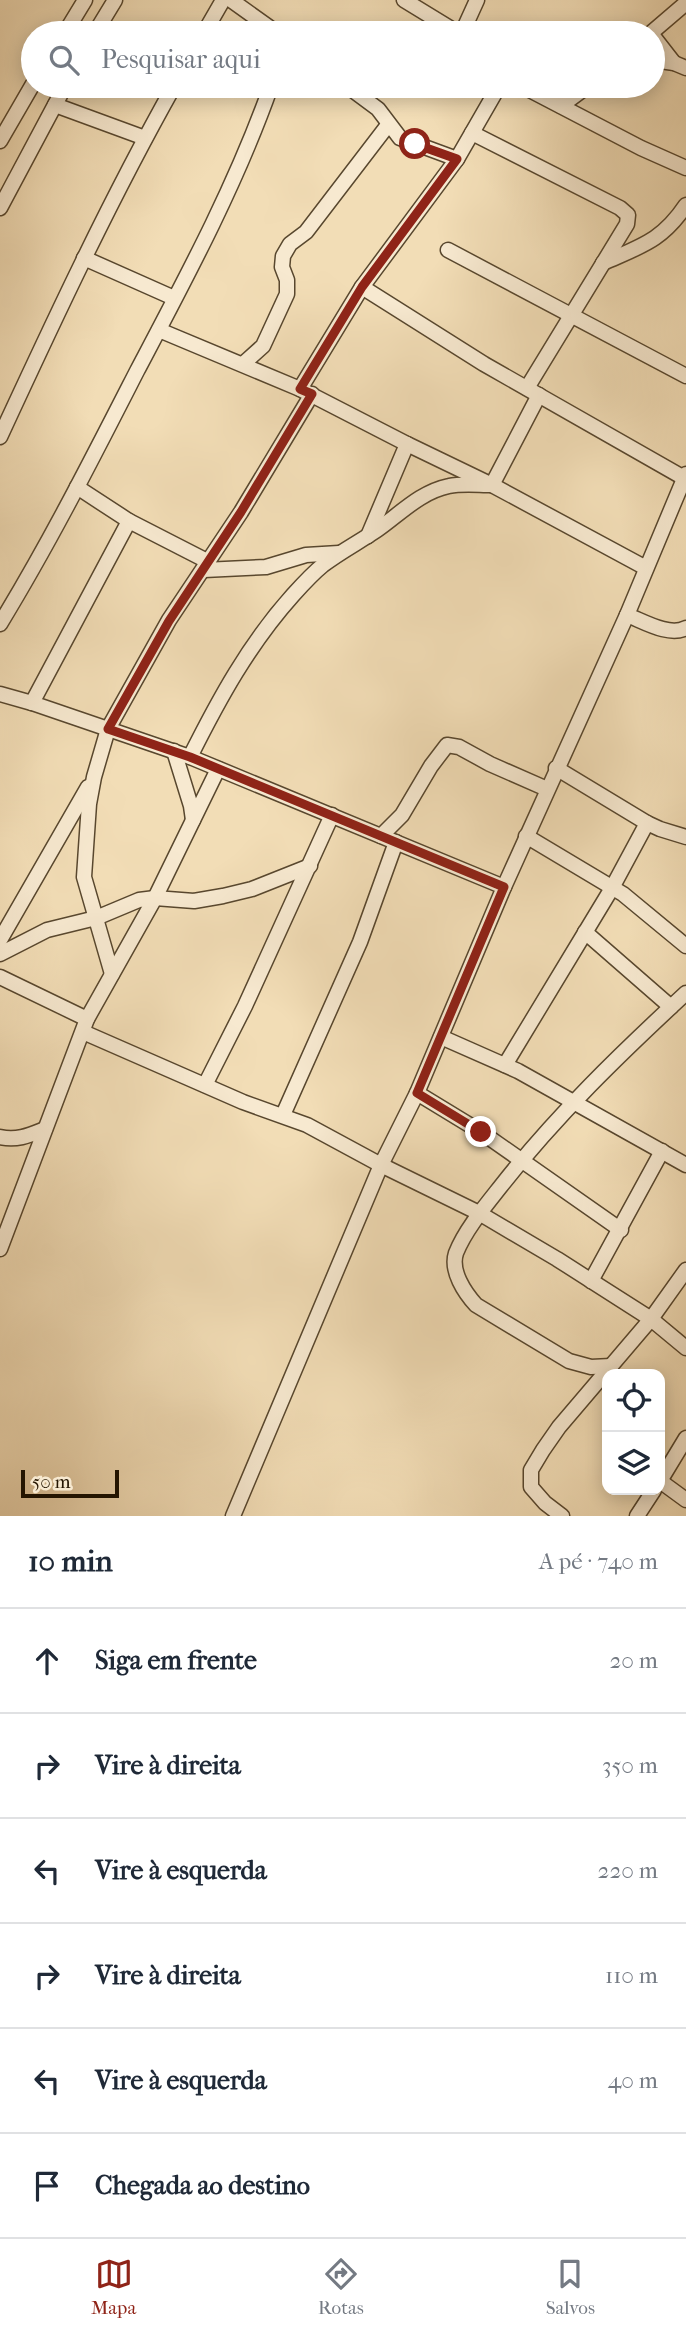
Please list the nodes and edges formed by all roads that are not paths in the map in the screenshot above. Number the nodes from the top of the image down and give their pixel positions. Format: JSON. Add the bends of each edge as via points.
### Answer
{"nodes":[{"id":1,"x":85,"y":0,"type":"edge"},
{"id":2,"x":115,"y":0,"type":"edge"},
{"id":3,"x":404,"y":0,"type":"edge"},
{"id":4,"x":477,"y":0,"type":"edge"},
{"id":5,"x":232,"y":1,"type":"edge"},
{"id":6,"x":686,"y":3,"type":"edge"},
{"id":7,"x":72,"y":21,"type":"edge"},
{"id":8,"x":102,"y":21,"type":"edge"},
{"id":9,"x":214,"y":21,"type":"edge"},
{"id":10,"x":260,"y":21,"type":"edge"},
{"id":11,"x":440,"y":21,"type":"edge"},
{"id":12,"x":466,"y":21,"type":"edge"},
{"id":13,"x":665,"y":22,"type":"edge"},
{"id":14,"x":665,"y":48,"type":"edge"},
{"id":15,"x":680,"y":65,"type":"edge"},
{"id":16,"x":25,"y":98,"type":"edge"},
{"id":17,"x":59,"y":98,"type":"edge"},
{"id":18,"x":167,"y":98,"type":"edge"},
{"id":19,"x":266,"y":98,"type":"edge"},
{"id":20,"x":363,"y":98,"type":"edge"},
{"id":21,"x":492,"y":98,"type":"edge"},
{"id":22,"x":545,"y":98,"type":"edge"},
{"id":23,"x":572,"y":98,"type":"edge"},
{"id":24,"x":55,"y":105,"type":"junction"},
{"id":25,"x":561,"y":106,"type":"junction"},
{"id":26,"x":388,"y":125,"type":"junction"},
{"id":27,"x":472,"y":133,"type":"junction"},
{"id":28,"x":145,"y":138,"type":"junction"},
{"id":29,"x":0,"y":142,"type":"edge"},
{"id":30,"x":457,"y":159,"type":"junction"},
{"id":31,"x":686,"y":169,"type":"edge"},
{"id":32,"x":686,"y":205,"type":"edge"},
{"id":33,"x":0,"y":208,"type":"edge"},
{"id":34,"x":448,"y":250,"type":"dead end"},
{"id":35,"x":84,"y":258,"type":"junction"},
{"id":36,"x":603,"y":263,"type":"junction"},
{"id":37,"x":362,"y":287,"type":"junction"},
{"id":38,"x":174,"y":298,"type":"junction"},
{"id":39,"x":570,"y":314,"type":"junction"},
{"id":40,"x":159,"y":330,"type":"junction"},
{"id":41,"x":243,"y":364,"type":"junction"},
{"id":42,"x":686,"y":376,"type":"edge"},
{"id":43,"x":533,"y":391,"type":"junction"},
{"id":44,"x":306,"y":392,"type":"junction"},
{"id":45,"x":0,"y":437,"type":"edge"},
{"id":46,"x":407,"y":444,"type":"junction"},
{"id":47,"x":685,"y":476,"type":"edge"},
{"id":48,"x":492,"y":485,"type":"junction"},
{"id":49,"x":77,"y":487,"type":"junction"},
{"id":50,"x":130,"y":521,"type":"junction"},
{"id":51,"x":368,"y":536,"type":"junction"},
{"id":52,"x":340,"y":553,"type":"junction"},
{"id":53,"x":207,"y":566,"type":"junction"},
{"id":54,"x":646,"y":568,"type":"junction"},
{"id":55,"x":627,"y":615,"type":"junction"},
{"id":56,"x":0,"y":624,"type":"edge"},
{"id":57,"x":686,"y":628,"type":"edge"},
{"id":58,"x":0,"y":694,"type":"edge"},
{"id":59,"x":32,"y":703,"type":"junction"},
{"id":60,"x":108,"y":729,"type":"junction"},
{"id":61,"x":174,"y":751,"type":"junction"},
{"id":62,"x":190,"y":757,"type":"junction"},
{"id":63,"x":556,"y":768,"type":"junction"},
{"id":64,"x":218,"y":769,"type":"junction"},
{"id":65,"x":94,"y":776,"type":"junction"},
{"id":66,"x":547,"y":789,"type":"junction"},
{"id":67,"x":332,"y":816,"type":"junction"},
{"id":68,"x":193,"y":821,"type":"junction"},
{"id":69,"x":647,"y":823,"type":"junction"},
{"id":70,"x":526,"y":835,"type":"junction"},
{"id":71,"x":381,"y":836,"type":"junction"},
{"id":72,"x":686,"y":837,"type":"edge"},
{"id":73,"x":396,"y":842,"type":"junction"},
{"id":74,"x":310,"y":866,"type":"junction"},
{"id":75,"x":504,"y":887,"type":"junction"},
{"id":76,"x":612,"y":888,"type":"junction"},
{"id":77,"x":155,"y":898,"type":"junction"},
{"id":78,"x":96,"y":918,"type":"junction"},
{"id":79,"x":585,"y":932,"type":"junction"},
{"id":80,"x":0,"y":940,"type":"edge"},
{"id":81,"x":686,"y":946,"type":"edge"},
{"id":82,"x":0,"y":954,"type":"edge"},
{"id":83,"x":112,"y":974,"type":"junction"},
{"id":84,"x":0,"y":977,"type":"edge"},
{"id":85,"x":686,"y":993,"type":"edge"},
{"id":86,"x":671,"y":1007,"type":"junction"},
{"id":87,"x":85,"y":1025,"type":"junction"},
{"id":88,"x":441,"y":1037,"type":"junction"},
{"id":89,"x":505,"y":1065,"type":"junction"},
{"id":90,"x":205,"y":1085,"type":"junction"},
{"id":91,"x":417,"y":1093,"type":"junction"},
{"id":92,"x":576,"y":1102,"type":"junction"},
{"id":93,"x":283,"y":1115,"type":"junction"},
{"id":94,"x":46,"y":1129,"type":"junction"},
{"id":95,"x":0,"y":1137,"type":"edge"},
{"id":96,"x":663,"y":1151,"type":"junction"},
{"id":97,"x":521,"y":1161,"type":"junction"},
{"id":98,"x":381,"y":1165,"type":"junction"},
{"id":99,"x":686,"y":1165,"type":"edge"},
{"id":100,"x":479,"y":1213,"type":"junction"},
{"id":101,"x":621,"y":1230,"type":"junction"},
{"id":102,"x":0,"y":1250,"type":"edge"},
{"id":103,"x":686,"y":1270,"type":"edge"},
{"id":104,"x":591,"y":1281,"type":"junction"},
{"id":105,"x":651,"y":1319,"type":"junction"},
{"id":106,"x":686,"y":1348,"type":"edge"},
{"id":107,"x":611,"y":1366,"type":"junction"},
{"id":108,"x":686,"y":1438,"type":"edge"},
{"id":109,"x":665,"y":1473,"type":"edge"},
{"id":110,"x":665,"y":1485,"type":"edge"},
{"id":111,"x":651,"y":1495,"type":"edge"},
{"id":112,"x":686,"y":1500,"type":"edge"},
{"id":113,"x":233,"y":1516,"type":"edge"},
{"id":114,"x":562,"y":1516,"type":"edge"},
{"id":115,"x":637,"y":1516,"type":"edge"}],
"edges":[{"from":1,"to":7,"type":"street"},
{"from":2,"to":8,"type":"street"},
{"from":3,"to":11,"type":"street"},
{"from":4,"to":12,"type":"street"},
{"from":5,"to":9,"type":"street"},
{"from":5,"to":10,"type":"street"},
{"from":6,"to":13,"type":"street"},
{"from":14,"to":15,"type":"street"},
{"from":16,"to":29,"type":"street"},
{"from":17,"to":24,"type":"street"},
{"from":18,"to":28,"type":"street"},
{"from":19,"to":38,"type":"street","via":[[211,228]]},
{"from":20,"to":26,"type":"street"},
{"from":21,"to":27,"type":"street"},
{"from":22,"to":25,"type":"street"},
{"from":23,"to":25,"type":"street"},
{"from":24,"to":28,"type":"street"},
{"from":24,"to":33,"type":"street"},
{"from":25,"to":31,"type":"street"},
{"from":26,"to":30,"type":"street","via":[[400,138]]},
{"from":26,"to":41,"type":"street","via":[[306,232],[290,244],[282,267],[287,294],[263,346]]},
{"from":27,"to":30,"type":"street"},
{"from":27,"to":36,"type":"street","via":[[628,215]]},
{"from":28,"to":35,"type":"street"},
{"from":30,"to":37,"type":"street"},
{"from":32,"to":36,"type":"street","via":[[657,239]]},
{"from":34,"to":39,"type":"street"},
{"from":35,"to":38,"type":"street"},
{"from":35,"to":45,"type":"street"},
{"from":36,"to":39,"type":"street"},
{"from":37,"to":43,"type":"street"},
{"from":37,"to":44,"type":"street"},
{"from":38,"to":40,"type":"street"},
{"from":39,"to":42,"type":"street"},
{"from":39,"to":43,"type":"street"},
{"from":40,"to":41,"type":"street"},
{"from":40,"to":49,"type":"street"},
{"from":41,"to":44,"type":"street"},
{"from":43,"to":47,"type":"street"},
{"from":43,"to":48,"type":"street"},
{"from":44,"to":46,"type":"street"},
{"from":44,"to":53,"type":"street"},
{"from":46,"to":48,"type":"street"},
{"from":46,"to":51,"type":"street"},
{"from":47,"to":54,"type":"street"},
{"from":48,"to":51,"type":"street","via":[[451,485],[434,491]]},
{"from":48,"to":54,"type":"street"},
{"from":49,"to":50,"type":"street"},
{"from":49,"to":56,"type":"street"},
{"from":50,"to":53,"type":"street"},
{"from":50,"to":59,"type":"street"},
{"from":51,"to":52,"type":"street"},
{"from":52,"to":53,"type":"street","via":[[306,555],[265,567]]},
{"from":52,"to":62,"type":"street","via":[[321,566],[273,617],[244,656]]},
{"from":53,"to":60,"type":"street","via":[[169,621]]},
{"from":54,"to":55,"type":"street"},
{"from":55,"to":57,"type":"street","via":[[669,630]]},
{"from":55,"to":63,"type":"street"},
{"from":58,"to":59,"type":"street"},
{"from":59,"to":60,"type":"street"},
{"from":60,"to":61,"type":"street"},
{"from":60,"to":65,"type":"street"},
{"from":61,"to":62,"type":"street"},
{"from":61,"to":68,"type":"street"},
{"from":62,"to":64,"type":"street"},
{"from":63,"to":66,"type":"street"},
{"from":63,"to":69,"type":"street"},
{"from":64,"to":67,"type":"street"},
{"from":64,"to":68,"type":"street"},
{"from":65,"to":78,"type":"street","via":[[84,877]]},
{"from":65,"to":80,"type":"street"},
{"from":66,"to":70,"type":"street"},
{"from":66,"to":71,"type":"street","via":[[447,745],[402,815]]},
{"from":67,"to":71,"type":"street"},
{"from":67,"to":74,"type":"street"},
{"from":68,"to":77,"type":"street"},
{"from":69,"to":72,"type":"street"},
{"from":69,"to":76,"type":"street"},
{"from":70,"to":75,"type":"street"},
{"from":70,"to":76,"type":"street"},
{"from":71,"to":73,"type":"street"},
{"from":73,"to":75,"type":"street"},
{"from":73,"to":93,"type":"street","via":[[360,942]]},
{"from":74,"to":77,"type":"street","via":[[252,890],[223,896],[194,901]]},
{"from":74,"to":90,"type":"street"},
{"from":75,"to":88,"type":"street"},
{"from":76,"to":79,"type":"street"},
{"from":76,"to":81,"type":"street"},
{"from":77,"to":78,"type":"street"},
{"from":77,"to":83,"type":"street"},
{"from":78,"to":82,"type":"street","via":[[47,930]]},
{"from":78,"to":83,"type":"street"},
{"from":79,"to":86,"type":"street"},
{"from":79,"to":89,"type":"street"},
{"from":83,"to":87,"type":"street"},
{"from":84,"to":87,"type":"street"},
{"from":85,"to":86,"type":"street"},
{"from":86,"to":92,"type":"street"},
{"from":87,"to":90,"type":"street"},
{"from":87,"to":94,"type":"street"},
{"from":88,"to":89,"type":"street"},
{"from":88,"to":91,"type":"street"},
{"from":89,"to":92,"type":"street"},
{"from":90,"to":93,"type":"street"},
{"from":91,"to":97,"type":"street"},
{"from":91,"to":98,"type":"street"},
{"from":92,"to":96,"type":"street"},
{"from":92,"to":97,"type":"street"},
{"from":93,"to":98,"type":"street"},
{"from":94,"to":95,"type":"street","via":[[23,1138]]},
{"from":94,"to":102,"type":"street"},
{"from":96,"to":99,"type":"street"},
{"from":96,"to":101,"type":"street"},
{"from":97,"to":100,"type":"street"},
{"from":97,"to":101,"type":"street"},
{"from":98,"to":100,"type":"street"},
{"from":98,"to":113,"type":"street"},
{"from":100,"to":104,"type":"street"},
{"from":100,"to":107,"type":"street","via":[[455,1254],[465,1293],[569,1361]]},
{"from":101,"to":104,"type":"street"},
{"from":103,"to":105,"type":"street"},
{"from":104,"to":105,"type":"street"},
{"from":105,"to":106,"type":"street"},
{"from":105,"to":107,"type":"street"},
{"from":107,"to":114,"type":"street","via":[[559,1427],[531,1470],[531,1488]]},
{"from":108,"to":109,"type":"street"},
{"from":110,"to":112,"type":"street"},
{"from":111,"to":115,"type":"street"}]}
